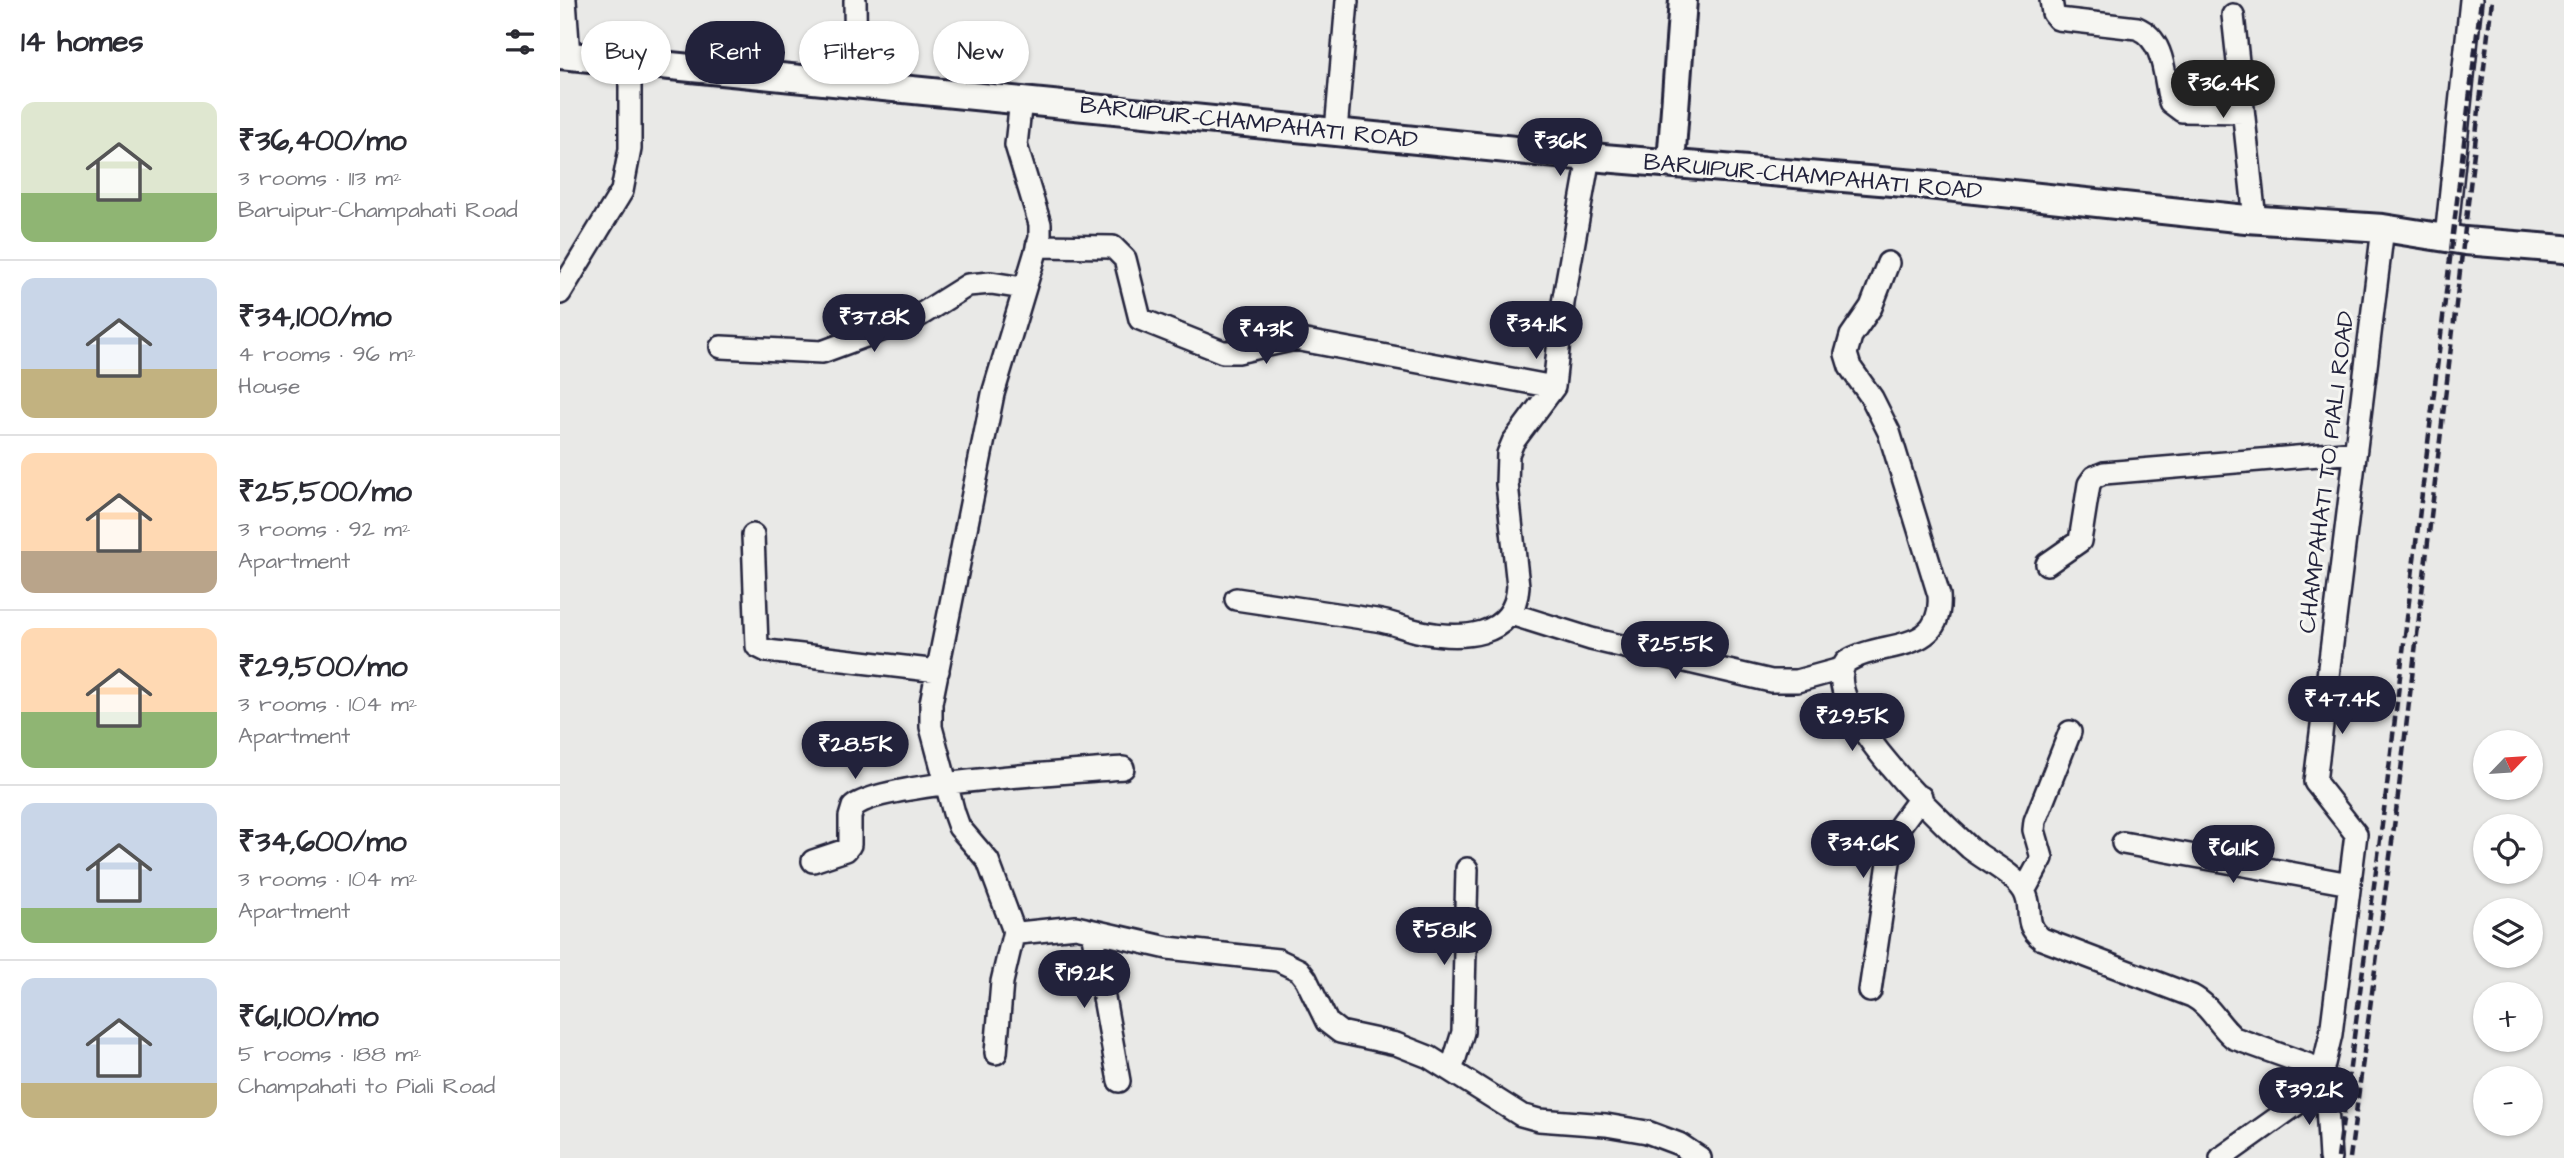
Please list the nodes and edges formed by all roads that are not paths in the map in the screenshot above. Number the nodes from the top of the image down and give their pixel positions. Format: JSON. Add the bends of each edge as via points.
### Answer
{"nodes":[{"id":1,"x":565,"y":0,"type":"edge"},
{"id":2,"x":855,"y":0,"type":"edge"},
{"id":3,"x":1683,"y":0,"type":"edge"},
{"id":4,"x":2052,"y":0,"type":"edge"},
{"id":5,"x":2471,"y":0,"type":"edge"},
{"id":6,"x":1347,"y":1,"type":"edge"},
{"id":7,"x":2233,"y":15,"type":"dead end"},
{"id":8,"x":855,"y":21,"type":"edge"},
{"id":9,"x":565,"y":56,"type":"edge"},
{"id":10,"x":671,"y":66,"type":"edge"},
{"id":11,"x":799,"y":78,"type":"edge"},
{"id":12,"x":630,"y":84,"type":"edge"},
{"id":13,"x":866,"y":84,"type":"edge"},
{"id":14,"x":1021,"y":100,"type":"junction"},
{"id":15,"x":2244,"y":112,"type":"junction"},
{"id":16,"x":1336,"y":131,"type":"junction"},
{"id":17,"x":1590,"y":157,"type":"junction"},
{"id":18,"x":1671,"y":163,"type":"junction"},
{"id":19,"x":2255,"y":220,"type":"junction"},
{"id":20,"x":2383,"y":228,"type":"junction"},
{"id":21,"x":2446,"y":238,"type":"junction"},
{"id":22,"x":1037,"y":246,"type":"junction"},
{"id":23,"x":2564,"y":249,"type":"edge"},
{"id":24,"x":1888,"y":263,"type":"dead end"},
{"id":25,"x":1023,"y":288,"type":"junction"},
{"id":26,"x":560,"y":293,"type":"edge"},
{"id":27,"x":721,"y":347,"type":"dead end"},
{"id":28,"x":1554,"y":387,"type":"junction"},
{"id":29,"x":2355,"y":452,"type":"junction"},
{"id":30,"x":753,"y":535,"type":"dead end"},
{"id":31,"x":2047,"y":564,"type":"dead end"},
{"id":32,"x":1237,"y":599,"type":"dead end"},
{"id":33,"x":1511,"y":614,"type":"junction"},
{"id":34,"x":1841,"y":668,"type":"junction"},
{"id":35,"x":938,"y":671,"type":"junction"},
{"id":36,"x":2070,"y":732,"type":"dead end"},
{"id":37,"x":1123,"y":768,"type":"dead end"},
{"id":38,"x":945,"y":783,"type":"junction"},
{"id":39,"x":1921,"y":797,"type":"junction"},
{"id":40,"x":2123,"y":843,"type":"dead end"},
{"id":41,"x":813,"y":861,"type":"dead end"},
{"id":42,"x":1467,"y":869,"type":"dead end"},
{"id":43,"x":2350,"y":884,"type":"junction"},
{"id":44,"x":2024,"y":891,"type":"junction"},
{"id":45,"x":1092,"y":930,"type":"junction"},
{"id":46,"x":1014,"y":931,"type":"junction"},
{"id":47,"x":1870,"y":990,"type":"dead end"},
{"id":48,"x":996,"y":1053,"type":"dead end"},
{"id":49,"x":1451,"y":1071,"type":"junction"},
{"id":50,"x":2320,"y":1079,"type":"junction"},
{"id":51,"x":1119,"y":1081,"type":"dead end"},
{"id":52,"x":1700,"y":1158,"type":"edge"},
{"id":53,"x":2221,"y":1158,"type":"edge"},
{"id":54,"x":2330,"y":1158,"type":"edge"}],
"edges":[{"from":1,"to":9,"type":"street"},
{"from":2,"to":8,"type":"street"},
{"from":3,"to":18,"type":"main road"},
{"from":4,"to":15,"type":"street","via":[[2058,19],[2146,32],[2160,52],[2175,108]]},
{"from":5,"to":21,"type":"street"},
{"from":6,"to":16,"type":"street"},
{"from":7,"to":15,"type":"street"},
{"from":10,"to":11,"type":"main road","name":"BARUIPUR-CHAMPAHATI ROAD"},
{"from":12,"to":26,"type":"street","via":[[630,149],[622,191]]},
{"from":13,"to":14,"type":"main road","name":"BARUIPUR-CHAMPAHATI ROAD"},
{"from":14,"to":16,"type":"main road","name":"BARUIPUR-CHAMPAHATI ROAD"},
{"from":14,"to":22,"type":"street","via":[[1016,145],[1040,224]]},
{"from":15,"to":19,"type":"street"},
{"from":16,"to":17,"type":"main road","name":"BARUIPUR-CHAMPAHATI ROAD"},
{"from":17,"to":18,"type":"main road","name":"BARUIPUR-CHAMPAHATI ROAD"},
{"from":17,"to":28,"type":"street","via":[[1563,303]]},
{"from":18,"to":19,"type":"main road","name":"BARUIPUR-CHAMPAHATI ROAD"},
{"from":19,"to":20,"type":"main road","name":"BARUIPUR-CHAMPAHATI ROAD"},
{"from":20,"to":21,"type":"main road","name":"BARUIPUR-CHAMPAHATI ROAD"},
{"from":20,"to":29,"type":"street","name":"CHAMPAHATI TO PIALI ROAD"},
{"from":21,"to":23,"type":"main road","name":"BARUIPUR-CHAMPAHATI ROAD"},
{"from":22,"to":25,"type":"street"},
{"from":22,"to":28,"type":"street","via":[[1113,247],[1125,259],[1140,319],[1223,352],[1295,339]]},
{"from":24,"to":34,"type":"street","via":[[1846,354],[1889,432],[1940,611],[1936,623],[1919,639],[1853,657]]},
{"from":25,"to":27,"type":"street","via":[[968,285],[917,317],[822,352]]},
{"from":25,"to":35,"type":"street","via":[[993,394]]},
{"from":28,"to":33,"type":"street","via":[[1508,454],[1518,586]]},
{"from":29,"to":31,"type":"street","via":[[2104,473],[2089,484],[2080,541]]},
{"from":29,"to":43,"type":"street","name":"CHAMPAHATI TO PIALI ROAD","via":[[2315,782],[2356,834]]},
{"from":30,"to":35,"type":"street","via":[[757,646],[767,651]]},
{"from":32,"to":33,"type":"street","via":[[1384,621],[1441,635],[1487,631],[1504,624]]},
{"from":33,"to":34,"type":"street","via":[[1591,639],[1772,681],[1797,681]]},
{"from":34,"to":39,"type":"street","via":[[1845,697],[1866,738]]},
{"from":35,"to":38,"type":"street","via":[[931,727]]},
{"from":36,"to":44,"type":"street","via":[[2035,821],[2042,858]]},
{"from":37,"to":38,"type":"street"},
{"from":38,"to":41,"type":"street","via":[[857,803],[850,817],[850,845]]},
{"from":38,"to":46,"type":"street","via":[[959,827],[988,861]]},
{"from":39,"to":44,"type":"street","via":[[1969,846]]},
{"from":39,"to":47,"type":"street","via":[[1893,835]]},
{"from":40,"to":43,"type":"street"},
{"from":42,"to":49,"type":"street","via":[[1464,1032]]},
{"from":43,"to":50,"type":"street","name":"CHAMPAHATI TO PIALI ROAD","via":[[2331,1034]]},
{"from":44,"to":50,"type":"street","via":[[2029,924],[2042,939],[2192,996],[2234,1038]]},
{"from":45,"to":46,"type":"street"},
{"from":45,"to":49,"type":"street","via":[[1168,948],[1292,965],[1306,979],[1327,1022],[1340,1032],[1396,1044]]},
{"from":45,"to":51,"type":"street"},
{"from":46,"to":48,"type":"street","via":[[1005,958]]},
{"from":49,"to":52,"type":"street","via":[[1521,1115],[1647,1132]]},
{"from":50,"to":53,"type":"street"},
{"from":50,"to":54,"type":"street","via":[[2327,1105]]}]}
